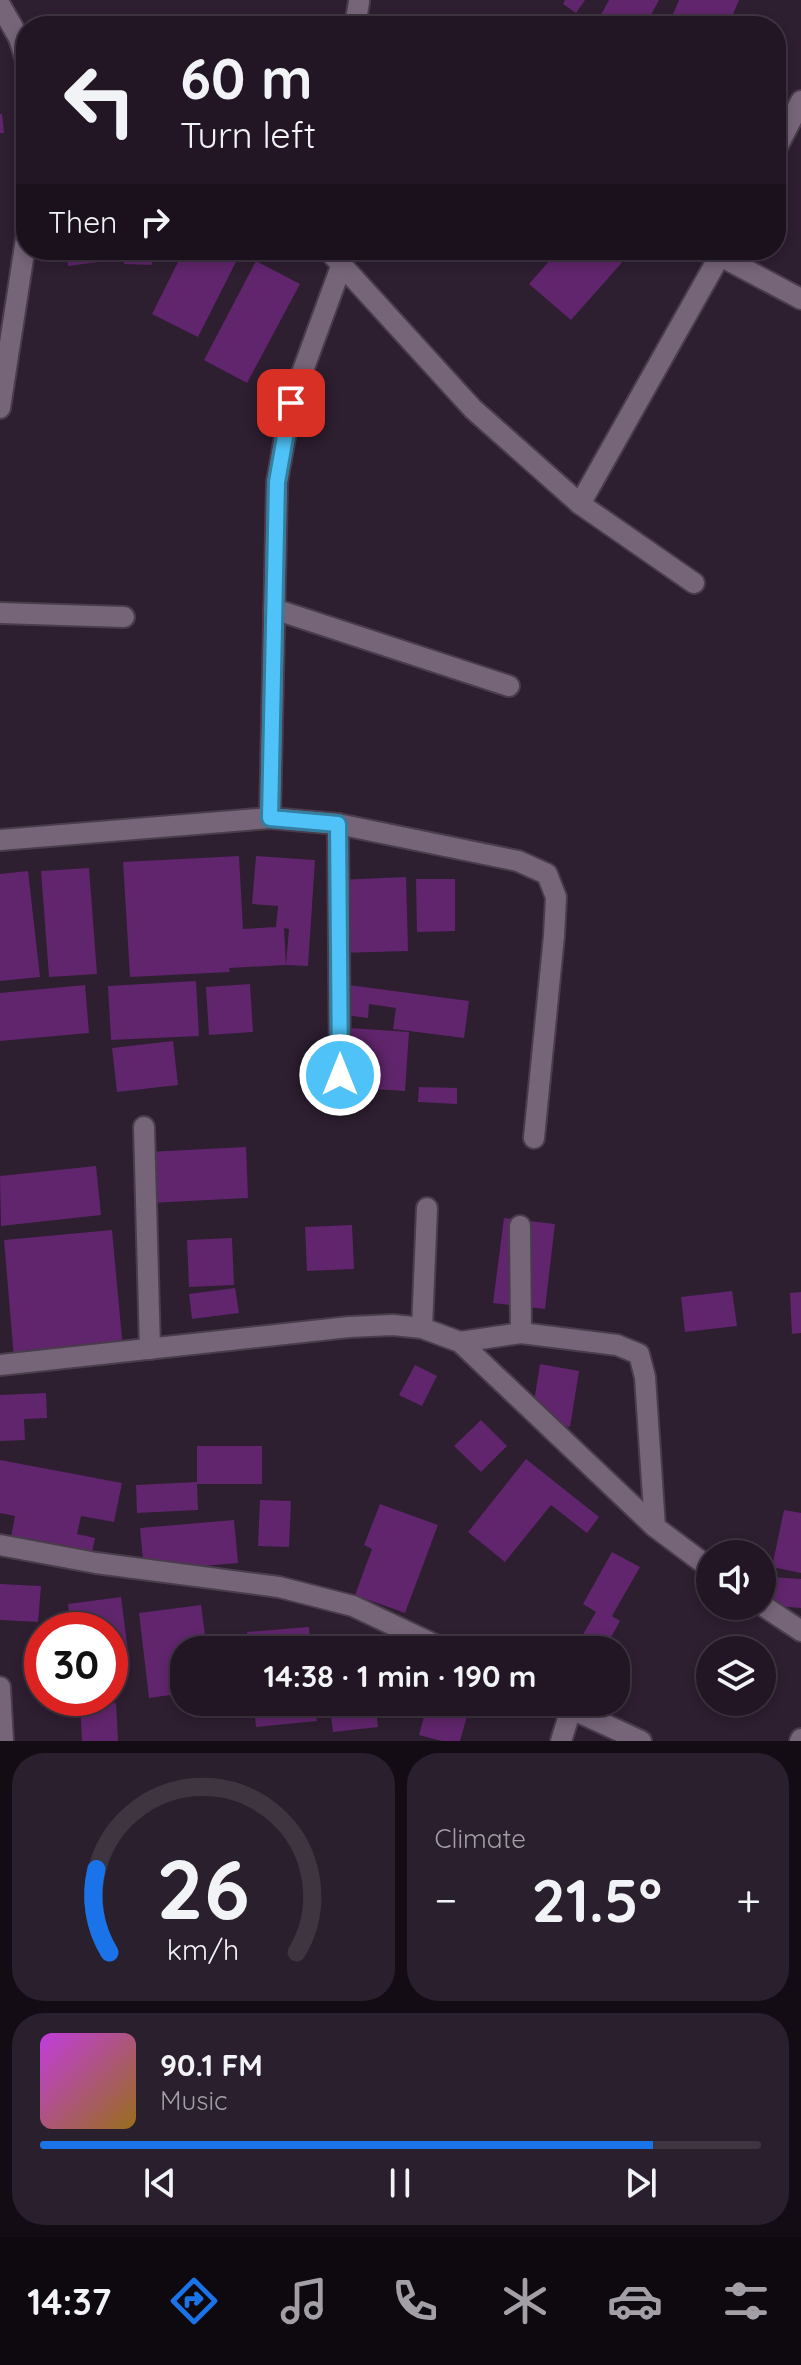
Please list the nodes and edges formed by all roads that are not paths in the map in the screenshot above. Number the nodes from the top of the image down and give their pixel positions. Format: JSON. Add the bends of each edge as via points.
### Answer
{"nodes":[{"id":1,"x":359,"y":2,"type":"dead end"},
{"id":2,"x":0,"y":5,"type":"edge"},
{"id":3,"x":357,"y":16,"type":"edge"},
{"id":4,"x":16,"y":33,"type":"edge"},
{"id":5,"x":801,"y":101,"type":"edge"},
{"id":6,"x":786,"y":130,"type":"edge"},
{"id":7,"x":23,"y":260,"type":"edge"},
{"id":8,"x":334,"y":260,"type":"edge"},
{"id":9,"x":338,"y":260,"type":"edge"},
{"id":10,"x":717,"y":260,"type":"edge"},
{"id":11,"x":733,"y":260,"type":"edge"},
{"id":12,"x":801,"y":299,"type":"edge"},
{"id":13,"x":0,"y":408,"type":"edge"},
{"id":14,"x":580,"y":504,"type":"junction"},
{"id":15,"x":694,"y":583,"type":"dead end"},
{"id":16,"x":274,"y":609,"type":"junction"},
{"id":17,"x":0,"y":613,"type":"edge"},
{"id":18,"x":124,"y":617,"type":"dead end"},
{"id":19,"x":509,"y":686,"type":"dead end"},
{"id":20,"x":270,"y":818,"type":"junction"},
{"id":21,"x":338,"y":824,"type":"junction"},
{"id":22,"x":0,"y":840,"type":"edge"},
{"id":23,"x":340,"y":1075,"type":"dead end"},
{"id":24,"x":144,"y":1127,"type":"dead end"},
{"id":25,"x":534,"y":1138,"type":"dead end"},
{"id":26,"x":427,"y":1208,"type":"dead end"},
{"id":27,"x":520,"y":1226,"type":"dead end"},
{"id":28,"x":422,"y":1328,"type":"junction"},
{"id":29,"x":521,"y":1333,"type":"junction"},
{"id":30,"x":460,"y":1342,"type":"junction"},
{"id":31,"x":150,"y":1349,"type":"junction"},
{"id":32,"x":0,"y":1365,"type":"edge"},
{"id":33,"x":655,"y":1527,"type":"junction"},
{"id":34,"x":0,"y":1545,"type":"edge"},
{"id":35,"x":696,"y":1558,"type":"edge"},
{"id":36,"x":776,"y":1614,"type":"edge"},
{"id":37,"x":801,"y":1631,"type":"edge"},
{"id":38,"x":416,"y":1636,"type":"edge"},
{"id":39,"x":0,"y":1687,"type":"edge"},
{"id":40,"x":562,"y":1716,"type":"edge"},
{"id":41,"x":585,"y":1716,"type":"edge"},
{"id":42,"x":3,"y":1741,"type":"edge"},
{"id":43,"x":561,"y":1741,"type":"edge"},
{"id":44,"x":641,"y":1741,"type":"edge"}],
"edges":[{"from":1,"to":3,"type":"street"},
{"from":2,"to":4,"type":"street"},
{"from":5,"to":6,"type":"street"},
{"from":7,"to":13,"type":"street"},
{"from":8,"to":16,"type":"street","via":[[291,403],[277,482]]},
{"from":9,"to":14,"type":"street","via":[[473,409]]},
{"from":10,"to":14,"type":"street"},
{"from":11,"to":12,"type":"street"},
{"from":14,"to":15,"type":"street"},
{"from":16,"to":19,"type":"street"},
{"from":16,"to":20,"type":"street"},
{"from":17,"to":18,"type":"street"},
{"from":20,"to":21,"type":"street"},
{"from":20,"to":22,"type":"street"},
{"from":21,"to":23,"type":"street"},
{"from":21,"to":25,"type":"street","via":[[518,861],[547,874],[556,897]]},
{"from":24,"to":31,"type":"street"},
{"from":26,"to":28,"type":"street"},
{"from":27,"to":29,"type":"street"},
{"from":28,"to":30,"type":"street"},
{"from":28,"to":31,"type":"street","via":[[349,1327]]},
{"from":29,"to":30,"type":"street"},
{"from":29,"to":33,"type":"street","via":[[617,1345],[639,1354]]},
{"from":30,"to":33,"type":"street"},
{"from":31,"to":32,"type":"street"},
{"from":33,"to":35,"type":"street"},
{"from":34,"to":38,"type":"street","via":[[279,1587],[353,1606]]},
{"from":36,"to":37,"type":"street"},
{"from":39,"to":42,"type":"street"},
{"from":40,"to":43,"type":"street"},
{"from":41,"to":44,"type":"street"}]}
